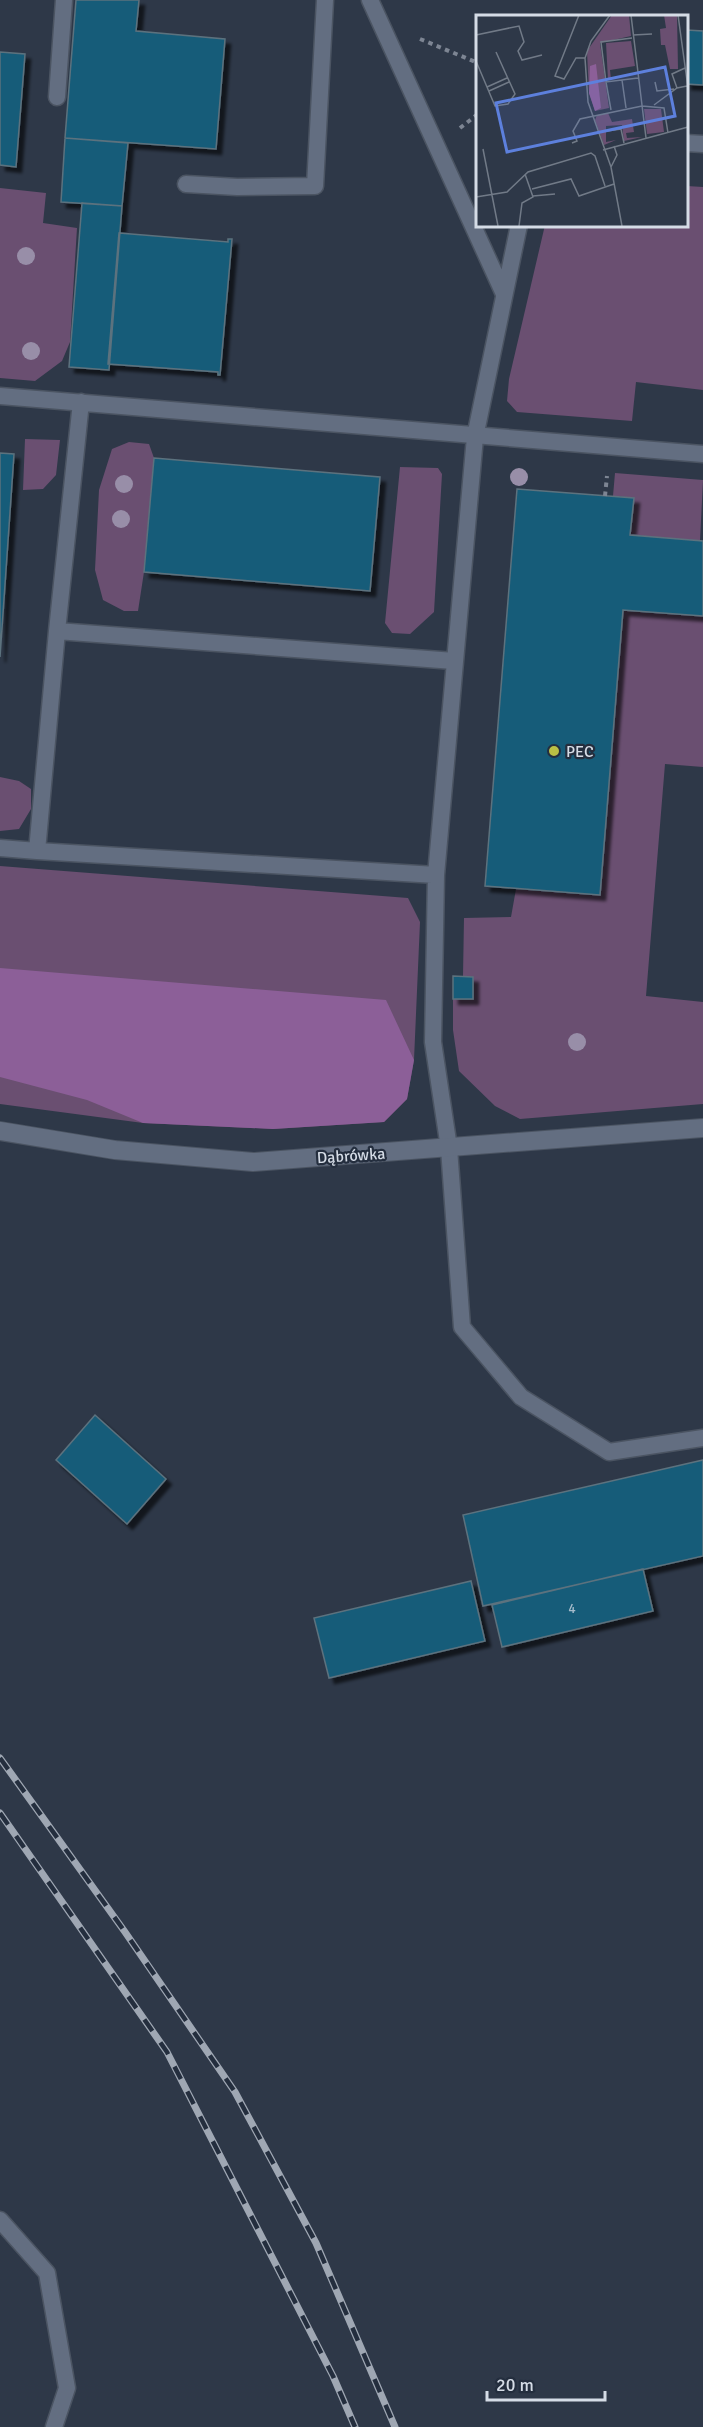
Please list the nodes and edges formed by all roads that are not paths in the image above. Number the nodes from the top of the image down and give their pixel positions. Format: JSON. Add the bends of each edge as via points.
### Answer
{"nodes":[{"id":1,"x":64,"y":0,"type":"edge"},
{"id":2,"x":325,"y":0,"type":"edge"},
{"id":3,"x":370,"y":0,"type":"edge"},
{"id":4,"x":57,"y":97,"type":"dead end"},
{"id":5,"x":688,"y":143,"type":"edge"},
{"id":6,"x":703,"y":144,"type":"edge"},
{"id":7,"x":186,"y":184,"type":"dead end"},
{"id":8,"x":519,"y":226,"type":"edge"},
{"id":9,"x":504,"y":294,"type":"junction"},
{"id":10,"x":0,"y":396,"type":"edge"},
{"id":11,"x":81,"y":402,"type":"junction"},
{"id":12,"x":475,"y":437,"type":"junction"},
{"id":13,"x":703,"y":454,"type":"edge"},
{"id":14,"x":57,"y":631,"type":"junction"},
{"id":15,"x":454,"y":661,"type":"junction"},
{"id":16,"x":0,"y":848,"type":"edge"},
{"id":17,"x":37,"y":851,"type":"junction"},
{"id":18,"x":436,"y":875,"type":"junction"},
{"id":19,"x":703,"y":1128,"type":"edge"},
{"id":20,"x":0,"y":1131,"type":"edge"},
{"id":21,"x":449,"y":1148,"type":"junction"},
{"id":22,"x":703,"y":1438,"type":"edge"},
{"id":23,"x":0,"y":2220,"type":"edge"},
{"id":24,"x":54,"y":2427,"type":"edge"}],
"edges":[{"from":1,"to":4,"type":"lane"},
{"from":2,"to":7,"type":"lane","via":[[315,186]]},
{"from":3,"to":9,"type":"lane"},
{"from":5,"to":6,"type":"lane"},
{"from":8,"to":9,"type":"lane"},
{"from":9,"to":12,"type":"lane"},
{"from":10,"to":11,"type":"lane"},
{"from":11,"to":12,"type":"lane"},
{"from":11,"to":14,"type":"lane"},
{"from":12,"to":13,"type":"lane"},
{"from":12,"to":15,"type":"lane"},
{"from":14,"to":15,"type":"lane"},
{"from":14,"to":17,"type":"lane"},
{"from":15,"to":18,"type":"lane"},
{"from":16,"to":17,"type":"lane"},
{"from":17,"to":18,"type":"lane"},
{"from":18,"to":21,"type":"lane","via":[[433,1042]]},
{"from":19,"to":21,"type":"street","name":"Dąbrówka"},
{"from":20,"to":21,"type":"street","name":"Dąbrówka","via":[[115,1150],[253,1162]]},
{"from":21,"to":22,"type":"lane","via":[[462,1327],[521,1397],[609,1452]]},
{"from":23,"to":24,"type":"lane","via":[[47,2273],[68,2388]]}]}
